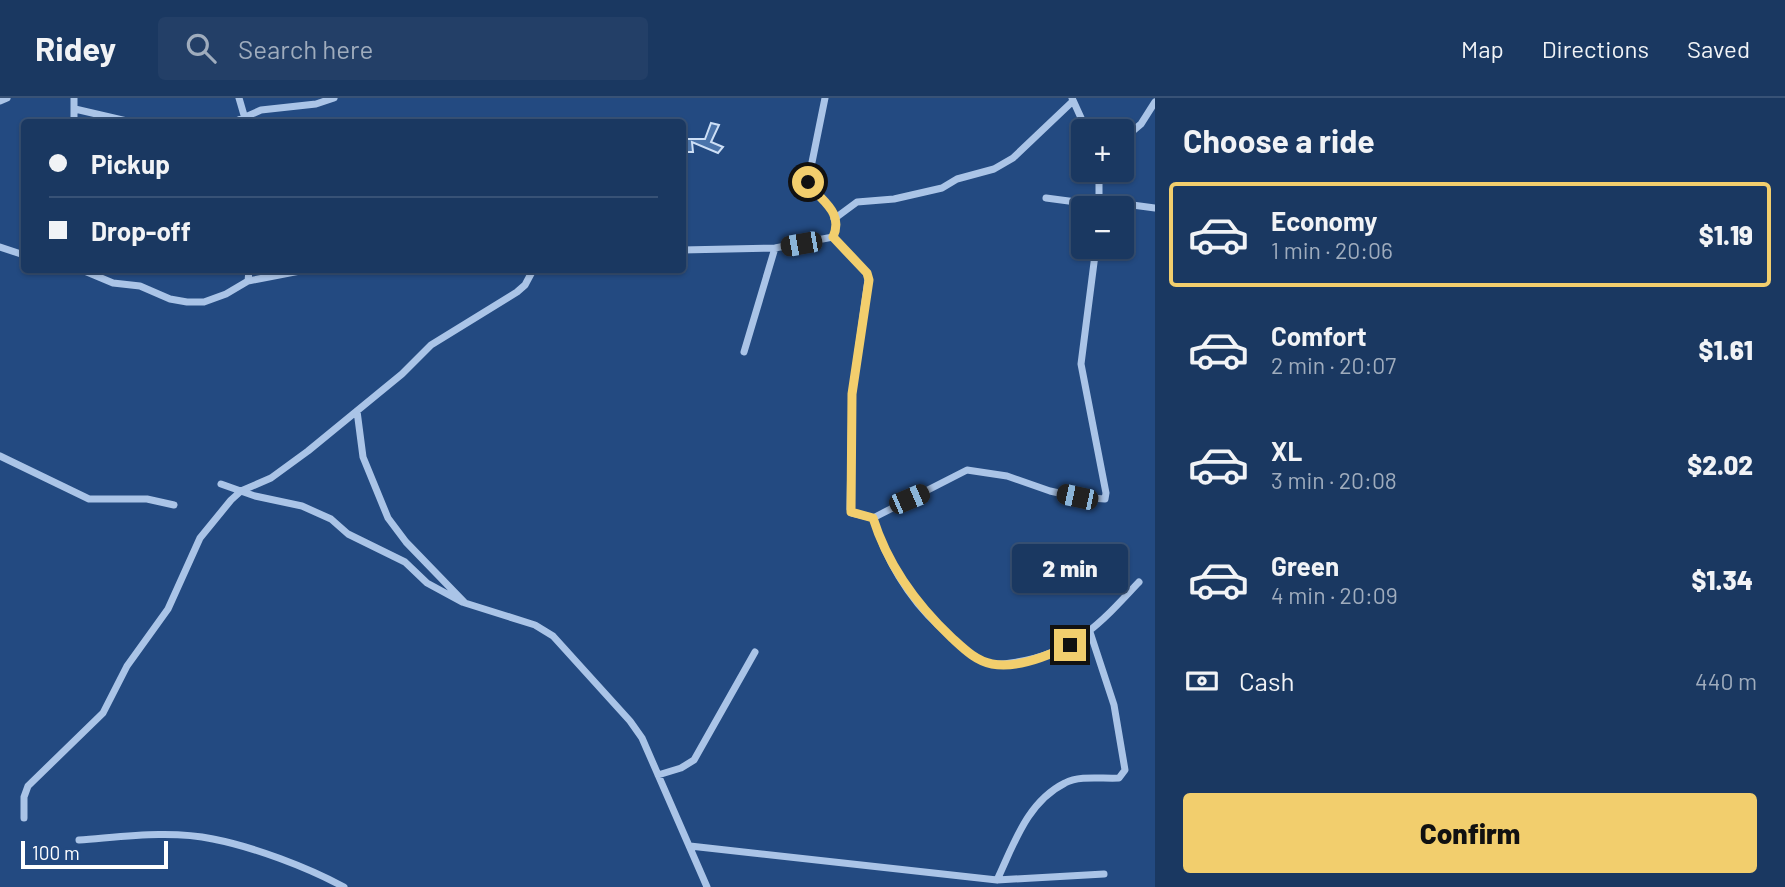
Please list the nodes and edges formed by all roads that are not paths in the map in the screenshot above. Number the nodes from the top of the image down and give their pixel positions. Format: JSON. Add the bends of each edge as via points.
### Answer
{"nodes":[{"id":1,"x":8,"y":98,"type":"edge"},
{"id":2,"x":74,"y":98,"type":"edge"},
{"id":3,"x":239,"y":98,"type":"edge"},
{"id":4,"x":334,"y":98,"type":"edge"},
{"id":5,"x":825,"y":98,"type":"edge"},
{"id":6,"x":1073,"y":99,"type":"edge"},
{"id":7,"x":0,"y":101,"type":"edge"},
{"id":8,"x":1155,"y":102,"type":"edge"},
{"id":9,"x":75,"y":109,"type":"junction"},
{"id":10,"x":74,"y":119,"type":"edge"},
{"id":11,"x":118,"y":119,"type":"edge"},
{"id":12,"x":245,"y":119,"type":"edge"},
{"id":13,"x":1082,"y":119,"type":"edge"},
{"id":14,"x":1134,"y":129,"type":"edge"},
{"id":15,"x":1046,"y":198,"type":"dead end"},
{"id":16,"x":1071,"y":202,"type":"edge"},
{"id":17,"x":1134,"y":205,"type":"edge"},
{"id":18,"x":1155,"y":208,"type":"edge"},
{"id":19,"x":834,"y":219,"type":"junction"},
{"id":20,"x":833,"y":237,"type":"junction"},
{"id":21,"x":0,"y":247,"type":"edge"},
{"id":22,"x":775,"y":248,"type":"junction"},
{"id":23,"x":686,"y":250,"type":"edge"},
{"id":24,"x":21,"y":253,"type":"edge"},
{"id":25,"x":1094,"y":259,"type":"edge"},
{"id":26,"x":89,"y":273,"type":"edge"},
{"id":27,"x":249,"y":273,"type":"edge"},
{"id":28,"x":289,"y":273,"type":"edge"},
{"id":29,"x":531,"y":273,"type":"edge"},
{"id":30,"x":248,"y":281,"type":"junction"},
{"id":31,"x":744,"y":352,"type":"dead end"},
{"id":32,"x":357,"y":411,"type":"junction"},
{"id":33,"x":0,"y":456,"type":"edge"},
{"id":34,"x":221,"y":484,"type":"dead end"},
{"id":35,"x":241,"y":491,"type":"junction"},
{"id":36,"x":174,"y":505,"type":"dead end"},
{"id":37,"x":873,"y":518,"type":"junction"},
{"id":38,"x":1139,"y":582,"type":"dead end"},
{"id":39,"x":465,"y":603,"type":"junction"},
{"id":40,"x":1090,"y":632,"type":"junction"},
{"id":41,"x":755,"y":652,"type":"dead end"},
{"id":42,"x":658,"y":775,"type":"junction"},
{"id":43,"x":24,"y":818,"type":"dead end"},
{"id":44,"x":79,"y":840,"type":"dead end"},
{"id":45,"x":690,"y":846,"type":"junction"},
{"id":46,"x":1104,"y":874,"type":"dead end"},
{"id":47,"x":997,"y":880,"type":"junction"},
{"id":48,"x":344,"y":887,"type":"edge"},
{"id":49,"x":707,"y":887,"type":"edge"}],
"edges":[{"from":1,"to":7,"type":"street"},
{"from":2,"to":9,"type":"street"},
{"from":3,"to":12,"type":"street"},
{"from":4,"to":12,"type":"street","via":[[270,108]]},
{"from":5,"to":19,"type":"street","via":[[808,182],[825,200]]},
{"from":6,"to":13,"type":"street"},
{"from":6,"to":19,"type":"street","via":[[1013,158],[994,170],[957,179],[942,188],[857,202]]},
{"from":8,"to":14,"type":"street"},
{"from":9,"to":10,"type":"street"},
{"from":9,"to":11,"type":"street"},
{"from":15,"to":16,"type":"street"},
{"from":17,"to":18,"type":"street"},
{"from":19,"to":20,"type":"street"},
{"from":20,"to":22,"type":"street"},
{"from":20,"to":37,"type":"street","via":[[869,280],[852,394],[850,509]]},
{"from":21,"to":24,"type":"street"},
{"from":22,"to":23,"type":"street"},
{"from":22,"to":31,"type":"street"},
{"from":25,"to":37,"type":"street","via":[[1081,364],[1105,499],[1063,494],[1007,476],[967,470]]},
{"from":26,"to":30,"type":"street","via":[[187,302],[215,298]]},
{"from":27,"to":30,"type":"street"},
{"from":28,"to":30,"type":"street"},
{"from":29,"to":32,"type":"street","via":[[517,292],[431,345]]},
{"from":32,"to":35,"type":"street","via":[[271,478]]},
{"from":32,"to":39,"type":"street","via":[[363,457],[388,519]]},
{"from":33,"to":36,"type":"street","via":[[89,499],[147,499]]},
{"from":34,"to":35,"type":"street"},
{"from":35,"to":39,"type":"street","via":[[302,506],[331,519],[348,534],[404,562],[447,596]]},
{"from":35,"to":43,"type":"street","via":[[200,538],[168,609],[127,666],[103,713],[28,786]]},
{"from":37,"to":40,"type":"street","via":[[888,558],[926,614],[980,660],[994,664],[1045,657]]},
{"from":38,"to":40,"type":"street"},
{"from":39,"to":42,"type":"street","via":[[535,625],[553,636],[630,720]]},
{"from":40,"to":47,"type":"street","via":[[1114,705],[1125,770],[1119,778],[1066,782],[1037,804]]},
{"from":41,"to":42,"type":"street","via":[[694,760]]},
{"from":42,"to":45,"type":"street"},
{"from":44,"to":48,"type":"street","via":[[177,835],[212,839],[273,857]]},
{"from":45,"to":47,"type":"street"},
{"from":45,"to":49,"type":"street"},
{"from":46,"to":47,"type":"street"}]}
